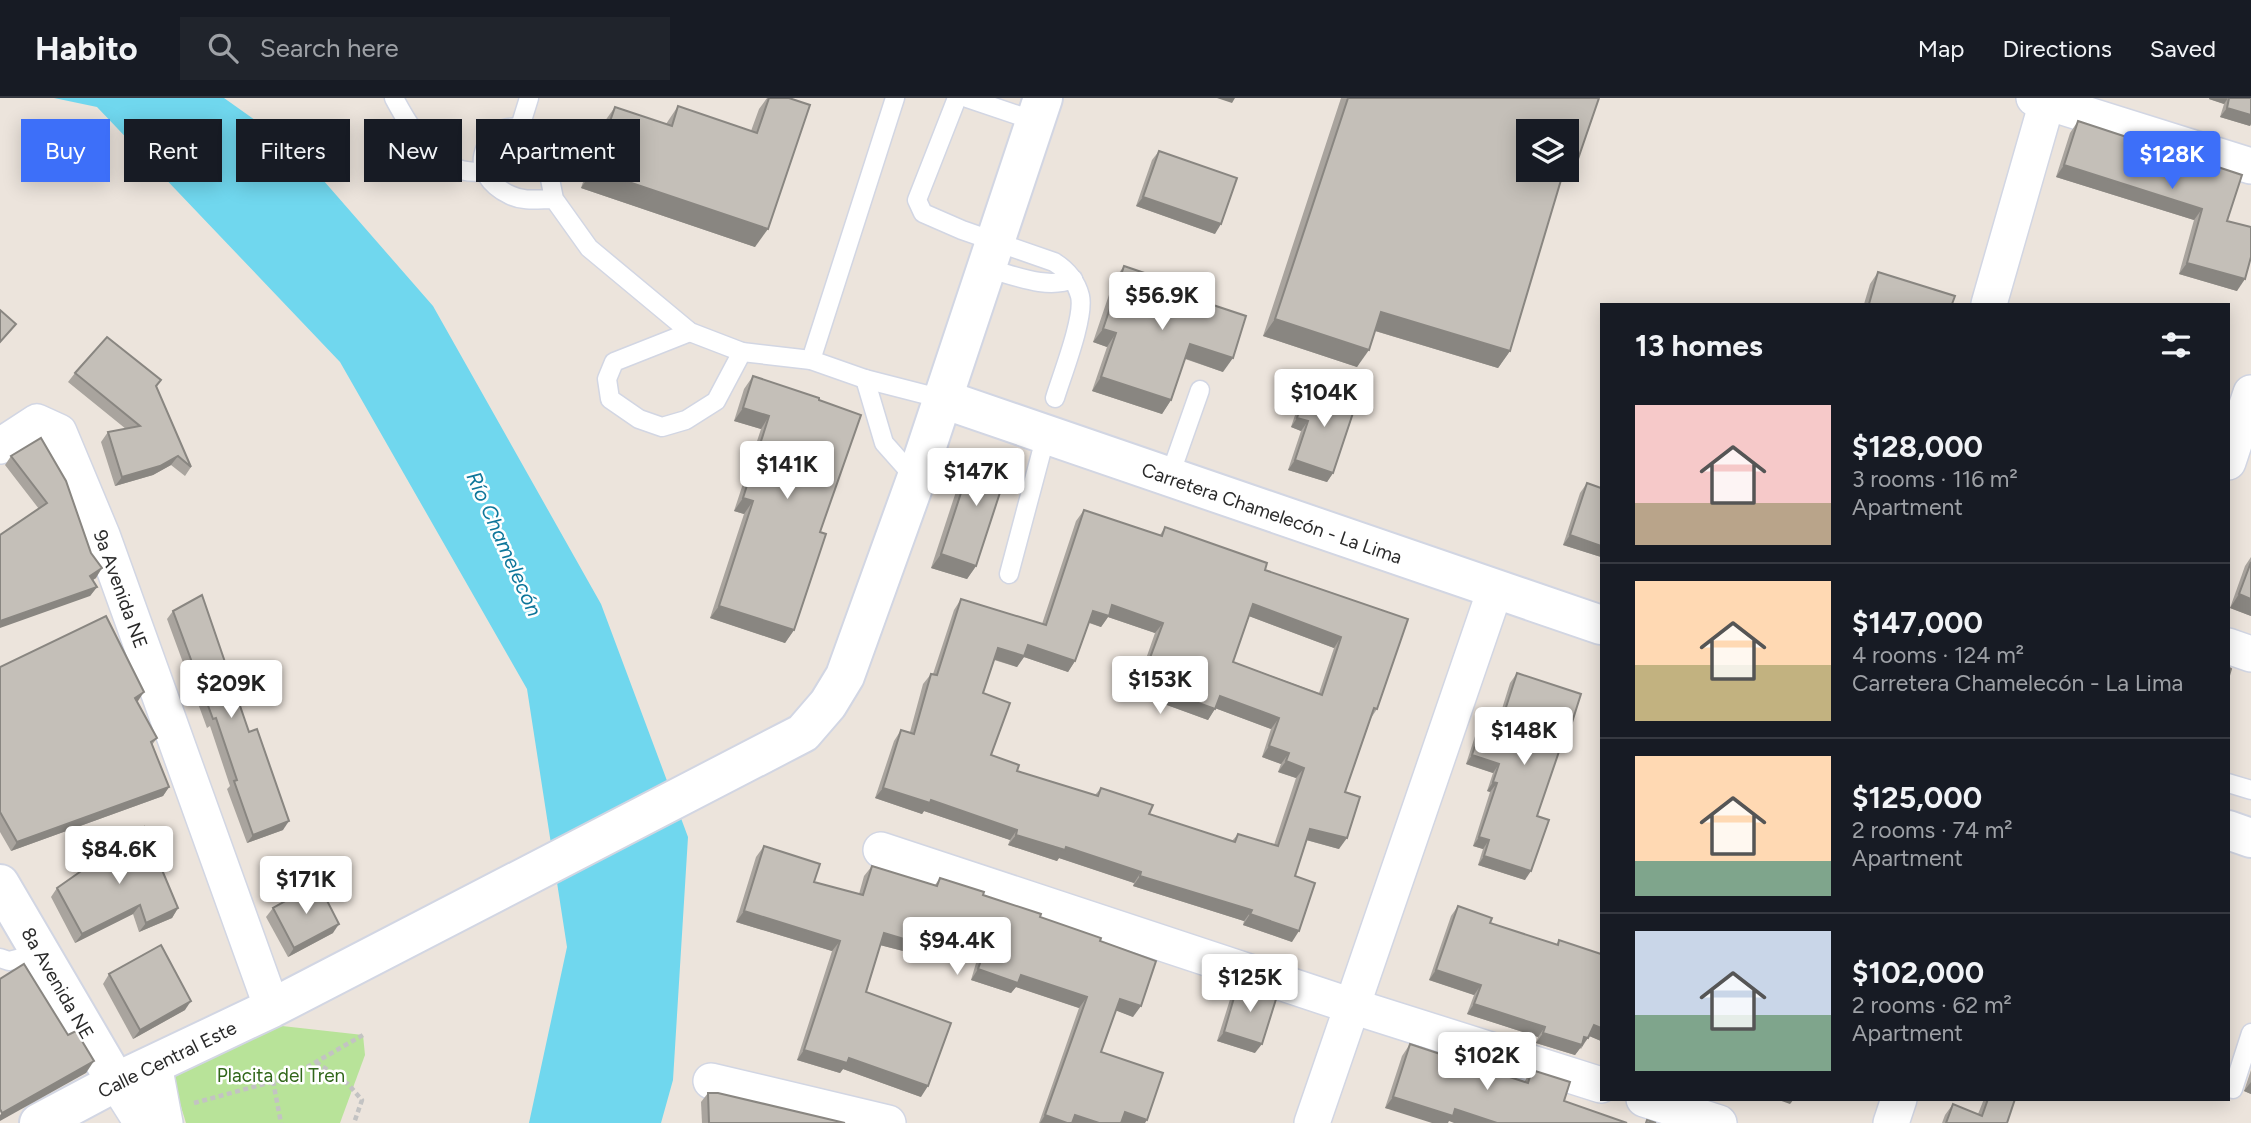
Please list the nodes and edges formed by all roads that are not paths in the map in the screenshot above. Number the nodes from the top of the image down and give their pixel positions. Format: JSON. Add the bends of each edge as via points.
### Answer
{"nodes":[{"id":1,"x":394,"y":98,"type":"edge"},
{"id":2,"x":530,"y":98,"type":"edge"},
{"id":3,"x":895,"y":98,"type":"edge"},
{"id":4,"x":957,"y":98,"type":"edge"},
{"id":5,"x":967,"y":98,"type":"edge"},
{"id":6,"x":2040,"y":100,"type":"edge"},
{"id":7,"x":1039,"y":109,"type":"edge"},
{"id":8,"x":523,"y":119,"type":"edge"},
{"id":9,"x":2251,"y":166,"type":"edge"},
{"id":10,"x":476,"y":172,"type":"edge"},
{"id":11,"x":491,"y":182,"type":"edge"},
{"id":12,"x":551,"y":182,"type":"edge"},
{"id":13,"x":554,"y":199,"type":"junction"},
{"id":14,"x":991,"y":254,"type":"junction"},
{"id":15,"x":1073,"y":279,"type":"junction"},
{"id":16,"x":1989,"y":303,"type":"edge"},
{"id":17,"x":690,"y":332,"type":"junction"},
{"id":18,"x":741,"y":352,"type":"junction"},
{"id":19,"x":811,"y":359,"type":"junction"},
{"id":20,"x":866,"y":379,"type":"junction"},
{"id":21,"x":1200,"y":390,"type":"dead end"},
{"id":22,"x":2251,"y":393,"type":"edge"},
{"id":23,"x":1055,"y":398,"type":"dead end"},
{"id":24,"x":943,"y":399,"type":"junction"},
{"id":25,"x":1046,"y":435,"type":"junction"},
{"id":26,"x":0,"y":445,"type":"edge"},
{"id":27,"x":2230,"y":456,"type":"edge"},
{"id":28,"x":1169,"y":478,"type":"junction"},
{"id":29,"x":916,"y":479,"type":"junction"},
{"id":30,"x":1009,"y":574,"type":"dead end"},
{"id":31,"x":1495,"y":590,"type":"junction"},
{"id":32,"x":1600,"y":625,"type":"edge"},
{"id":33,"x":2230,"y":647,"type":"edge"},
{"id":34,"x":2251,"y":654,"type":"edge"},
{"id":35,"x":2230,"y":784,"type":"edge"},
{"id":36,"x":2251,"y":790,"type":"edge"},
{"id":37,"x":2230,"y":831,"type":"edge"},
{"id":38,"x":2251,"y":838,"type":"edge"},
{"id":39,"x":881,"y":850,"type":"dead end"},
{"id":40,"x":0,"y":884,"type":"edge"},
{"id":41,"x":41,"y":953,"type":"junction"},
{"id":42,"x":0,"y":958,"type":"edge"},
{"id":43,"x":284,"y":1002,"type":"junction"},
{"id":44,"x":1352,"y":1006,"type":"junction"},
{"id":45,"x":2251,"y":1033,"type":"edge"},
{"id":46,"x":154,"y":1064,"type":"junction"},
{"id":47,"x":711,"y":1081,"type":"dead end"},
{"id":48,"x":116,"y":1082,"type":"junction"},
{"id":49,"x":1600,"y":1086,"type":"edge"},
{"id":50,"x":2233,"y":1089,"type":"dead end"},
{"id":51,"x":1650,"y":1101,"type":"edge"},
{"id":52,"x":1898,"y":1101,"type":"edge"},
{"id":53,"x":157,"y":1119,"type":"edge"},
{"id":54,"x":39,"y":1123,"type":"edge"},
{"id":55,"x":888,"y":1123,"type":"edge"},
{"id":56,"x":1312,"y":1123,"type":"edge"},
{"id":57,"x":1719,"y":1123,"type":"edge"},
{"id":58,"x":1891,"y":1123,"type":"edge"}],
"edges":[{"from":1,"to":10,"type":"lane","via":[[438,158],[457,171]]},
{"from":2,"to":8,"type":"lane"},
{"from":3,"to":19,"type":"lane"},
{"from":4,"to":14,"type":"lane","via":[[917,200],[923,212],[962,230]]},
{"from":5,"to":7,"type":"lane"},
{"from":6,"to":9,"type":"street"},
{"from":6,"to":16,"type":"street"},
{"from":7,"to":14,"type":"street","name":"Calle Central Este"},
{"from":11,"to":13,"type":"lane","via":[[525,200]]},
{"from":12,"to":13,"type":"lane"},
{"from":13,"to":17,"type":"lane","via":[[589,248]]},
{"from":14,"to":15,"type":"lane","via":[[1054,262]]},
{"from":14,"to":15,"type":"lane","via":[[1048,284]]},
{"from":14,"to":24,"type":"street","name":"Calle Central Este"},
{"from":15,"to":23,"type":"lane","via":[[1081,298]]},
{"from":17,"to":18,"type":"lane"},
{"from":17,"to":18,"type":"lane","via":[[614,362],[607,379],[610,400],[662,427],[686,421],[716,401]]},
{"from":18,"to":19,"type":"lane"},
{"from":19,"to":20,"type":"lane"},
{"from":20,"to":24,"type":"lane"},
{"from":20,"to":29,"type":"lane","via":[[884,443]]},
{"from":21,"to":28,"type":"lane"},
{"from":22,"to":27,"type":"street"},
{"from":24,"to":25,"type":"street","name":"Carretera Chamelecón - La Lima"},
{"from":24,"to":29,"type":"street","name":"Calle Central Este"},
{"from":25,"to":28,"type":"street","name":"Carretera Chamelecón - La Lima"},
{"from":25,"to":30,"type":"lane"},
{"from":26,"to":43,"type":"street","name":"9a Avenida NE","via":[[37,422],[58,432]]},
{"from":28,"to":31,"type":"street","name":"Carretera Chamelecón - La Lima"},
{"from":29,"to":43,"type":"street","name":"Calle Central Este","via":[[845,676],[803,733]]},
{"from":31,"to":32,"type":"street","name":"Carretera Chamelecón - La Lima"},
{"from":31,"to":44,"type":"street"},
{"from":33,"to":34,"type":"street"},
{"from":35,"to":36,"type":"lane"},
{"from":37,"to":38,"type":"street"},
{"from":39,"to":44,"type":"street"},
{"from":40,"to":41,"type":"street","name":"8a Avenida NE"},
{"from":41,"to":42,"type":"lane","via":[[9,961]]},
{"from":41,"to":48,"type":"street","name":"8a Avenida NE"},
{"from":43,"to":46,"type":"street","name":"Calle Central Este"},
{"from":44,"to":49,"type":"street"},
{"from":44,"to":56,"type":"street"},
{"from":45,"to":50,"type":"lane"},
{"from":46,"to":48,"type":"street","name":"Calle Central Este"},
{"from":46,"to":53,"type":"street"},
{"from":47,"to":55,"type":"street"},
{"from":48,"to":53,"type":"street"},
{"from":48,"to":54,"type":"street","name":"Calle Central Este"},
{"from":51,"to":57,"type":"street"},
{"from":52,"to":58,"type":"street"}]}
